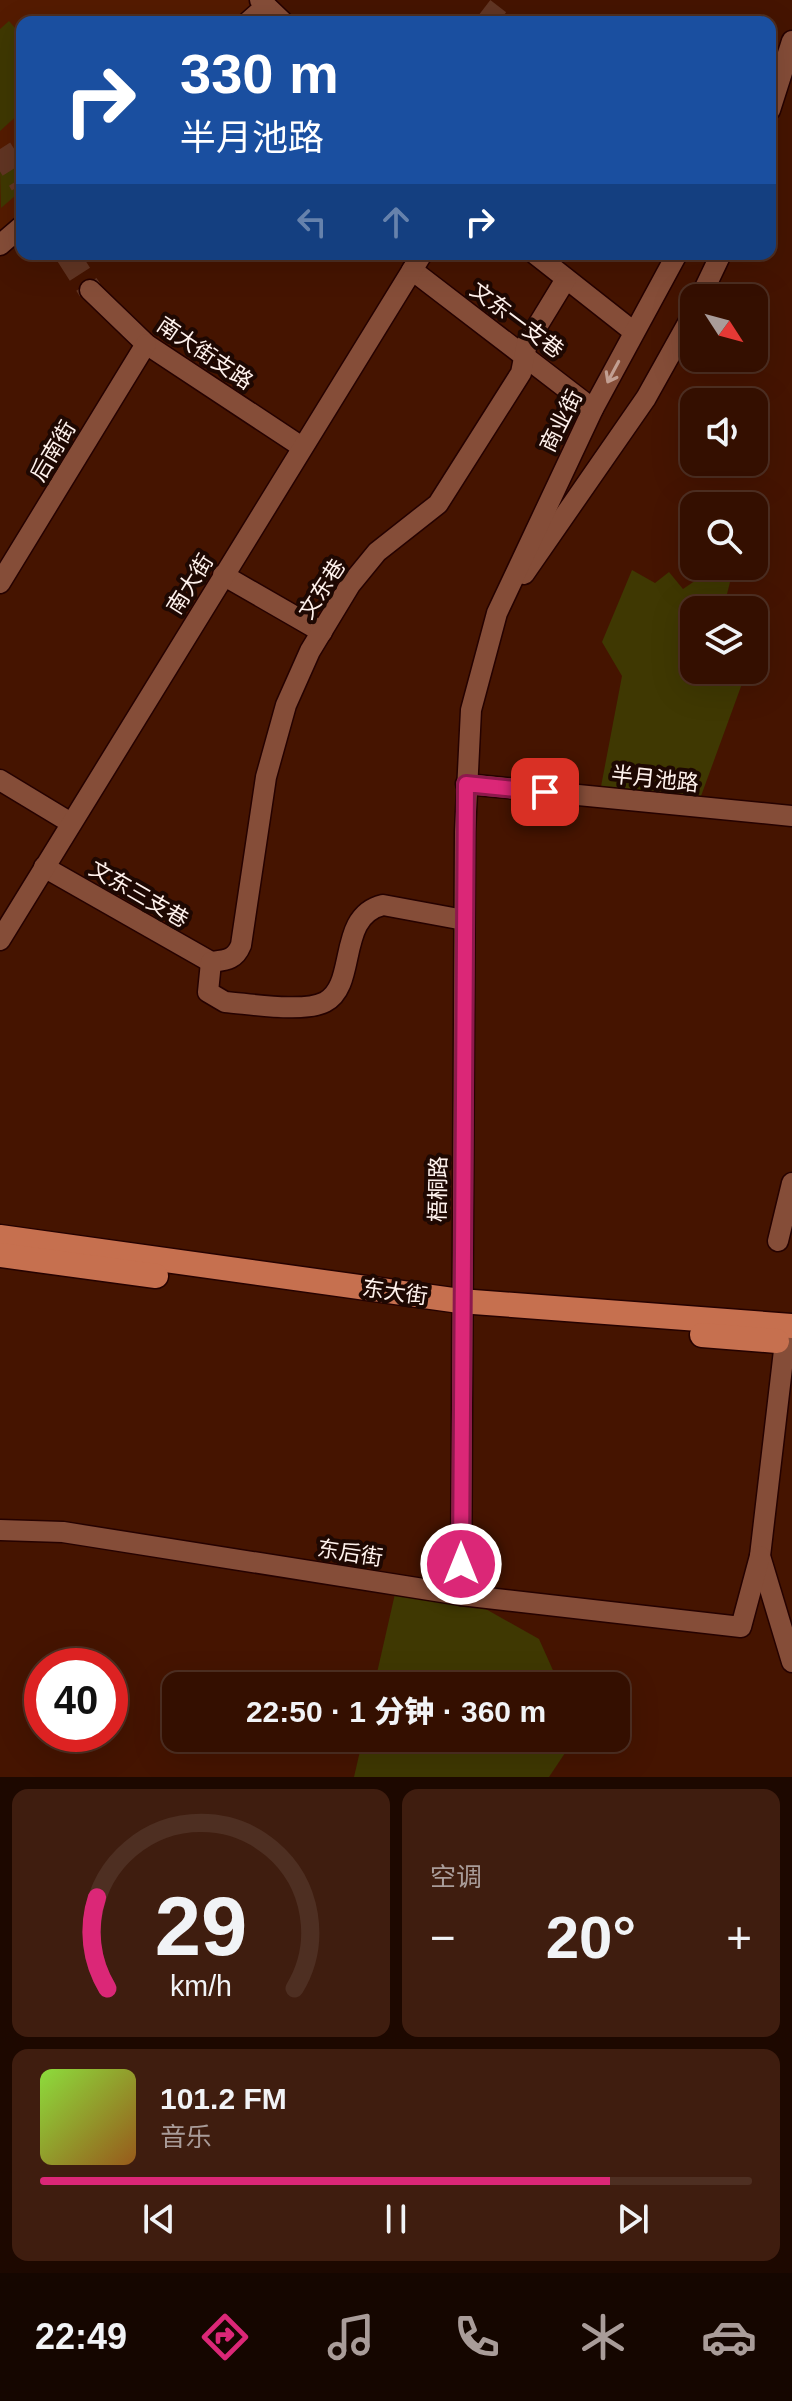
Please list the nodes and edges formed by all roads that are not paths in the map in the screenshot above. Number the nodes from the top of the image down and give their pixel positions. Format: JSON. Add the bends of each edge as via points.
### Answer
{"nodes":[{"id":1,"x":792,"y":41,"type":"edge"},
{"id":2,"x":780,"y":83,"type":"edge"},
{"id":3,"x":16,"y":231,"type":"edge"},
{"id":4,"x":0,"y":245,"type":"edge"},
{"id":5,"x":542,"y":260,"type":"edge"},
{"id":6,"x":674,"y":260,"type":"edge"},
{"id":7,"x":718,"y":260,"type":"edge"},
{"id":8,"x":417,"y":262,"type":"edge"},
{"id":9,"x":566,"y":279,"type":"junction"},
{"id":10,"x":707,"y":284,"type":"edge"},
{"id":11,"x":90,"y":290,"type":"tunnel mouth"},
{"id":12,"x":634,"y":332,"type":"junction"},
{"id":13,"x":680,"y":337,"type":"edge"},
{"id":14,"x":146,"y":344,"type":"junction"},
{"id":15,"x":523,"y":354,"type":"junction"},
{"id":16,"x":593,"y":409,"type":"junction"},
{"id":17,"x":302,"y":447,"type":"junction"},
{"id":18,"x":223,"y":575,"type":"junction"},
{"id":19,"x":0,"y":583,"type":"edge"},
{"id":20,"x":497,"y":613,"type":"junction"},
{"id":21,"x":322,"y":632,"type":"junction"},
{"id":22,"x":0,"y":780,"type":"edge"},
{"id":23,"x":466,"y":784,"type":"junction"},
{"id":24,"x":792,"y":816,"type":"edge"},
{"id":25,"x":71,"y":823,"type":"junction"},
{"id":26,"x":44,"y":867,"type":"junction"},
{"id":27,"x":464,"y":920,"type":"junction"},
{"id":28,"x":0,"y":940,"type":"edge"},
{"id":29,"x":211,"y":962,"type":"junction"},
{"id":30,"x":792,"y":1183,"type":"edge"},
{"id":31,"x":0,"y":1237,"type":"edge"},
{"id":32,"x":778,"y":1241,"type":"dead end"},
{"id":33,"x":0,"y":1255,"type":"edge"},
{"id":34,"x":460,"y":1308,"type":"junction"},
{"id":35,"x":790,"y":1337,"type":"edge"},
{"id":36,"x":0,"y":1530,"type":"edge"},
{"id":37,"x":760,"y":1556,"type":"junction"},
{"id":38,"x":461,"y":1595,"type":"junction"},
{"id":39,"x":792,"y":1662,"type":"edge"}],
"edges":[{"from":1,"to":2,"type":"street"},
{"from":3,"to":4,"type":"street"},
{"from":5,"to":9,"type":"street"},
{"from":6,"to":12,"type":"street","name":"商业街"},
{"from":7,"to":10,"type":"street"},
{"from":8,"to":15,"type":"street","name":"文东一支巷"},
{"from":8,"to":17,"type":"street","name":"南大街"},
{"from":9,"to":12,"type":"street"},
{"from":9,"to":15,"type":"street","name":"文东巷"},
{"from":11,"to":14,"type":"street","name":"南大街支路"},
{"from":12,"to":16,"type":"street","name":"商业街","one_way":true},
{"from":13,"to":20,"type":"street","name":"商业街","via":[[646,398]]},
{"from":14,"to":17,"type":"street","name":"南大街支路"},
{"from":14,"to":19,"type":"street","name":"后南街"},
{"from":15,"to":16,"type":"street","name":"文东一支巷"},
{"from":15,"to":21,"type":"street","name":"文东巷","via":[[521,373],[438,504],[377,552]]},
{"from":16,"to":20,"type":"street","name":"商业街"},
{"from":17,"to":18,"type":"street","name":"南大街"},
{"from":18,"to":21,"type":"street"},
{"from":18,"to":25,"type":"street","name":"南大街"},
{"from":20,"to":23,"type":"street","name":"商业街","via":[[471,710]]},
{"from":21,"to":29,"type":"street","name":"文东巷","via":[[286,705],[266,777],[238,954]]},
{"from":22,"to":25,"type":"street"},
{"from":23,"to":24,"type":"street","name":"半月池路"},
{"from":23,"to":27,"type":"street","name":"梧桐路"},
{"from":25,"to":26,"type":"street","name":"南大街"},
{"from":26,"to":28,"type":"street","name":"南大街"},
{"from":26,"to":29,"type":"street","name":"文东三支巷"},
{"from":27,"to":29,"type":"street","via":[[373,907],[358,923],[336,992],[311,1007],[216,999],[206,983]]},
{"from":27,"to":34,"type":"street","name":"梧桐路"},
{"from":30,"to":32,"type":"street"},
{"from":31,"to":34,"type":"main road","name":"东大街"},
{"from":33,"to":34,"type":"main road","name":"东大街"},
{"from":34,"to":35,"type":"main road","name":"东大街"},
{"from":34,"to":38,"type":"street","name":"梧桐路"},
{"from":35,"to":37,"type":"street"},
{"from":36,"to":38,"type":"street","name":"东后街","via":[[63,1532]]},
{"from":37,"to":38,"type":"street","name":"东后街","via":[[741,1627]]},
{"from":37,"to":39,"type":"street"}]}
